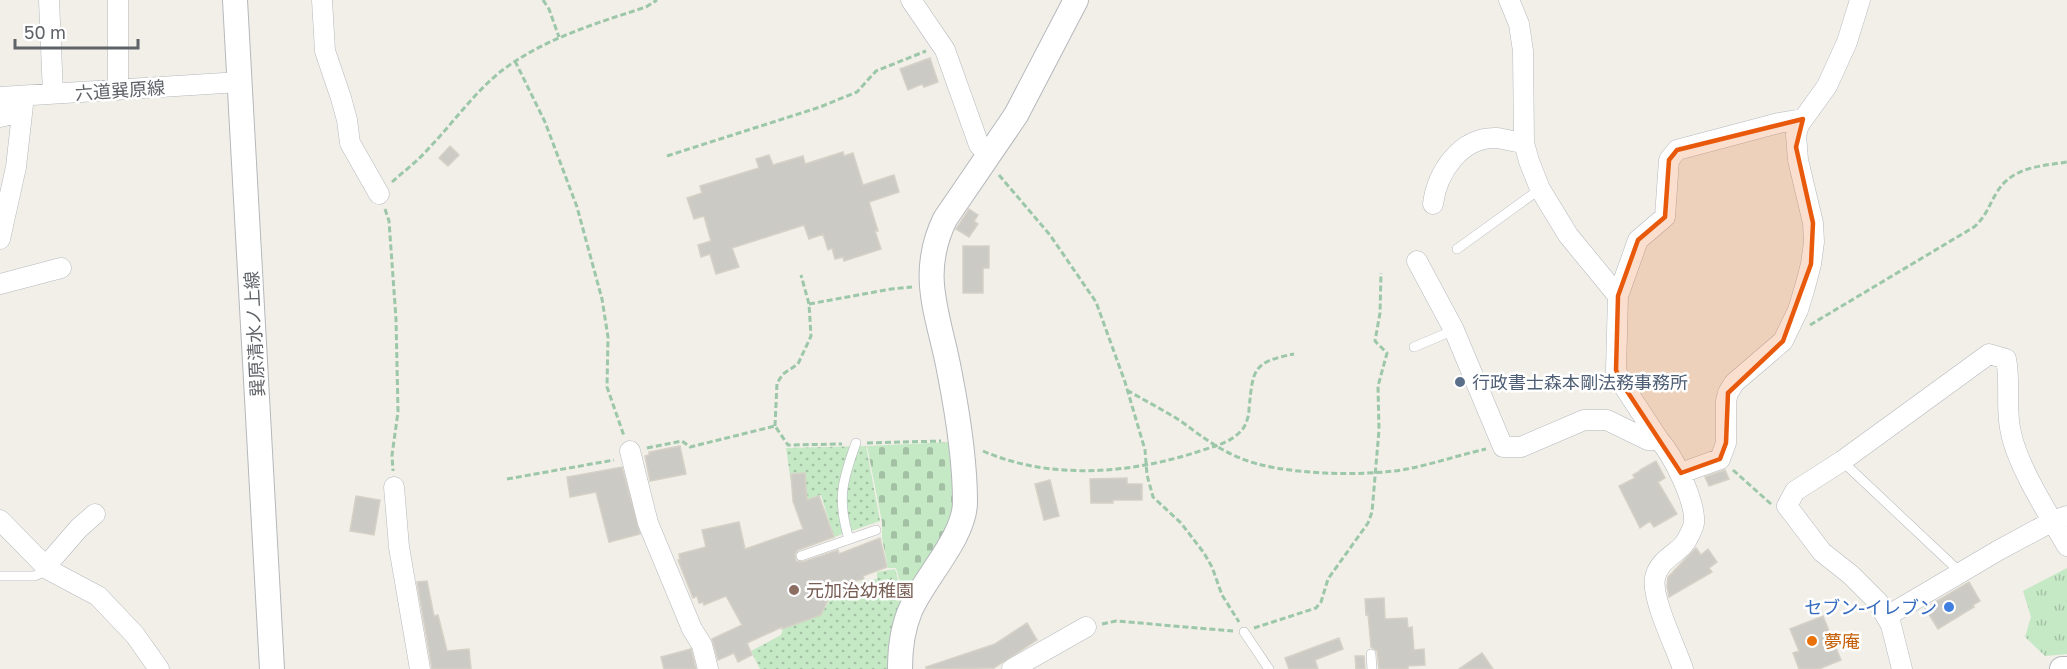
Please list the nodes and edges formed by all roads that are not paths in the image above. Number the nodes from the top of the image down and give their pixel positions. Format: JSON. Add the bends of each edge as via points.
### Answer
{"nodes":[{"id":1,"x":49,"y":0,"type":"edge"},
{"id":2,"x":118,"y":0,"type":"edge"},
{"id":3,"x":235,"y":0,"type":"edge"},
{"id":4,"x":322,"y":0,"type":"edge"},
{"id":5,"x":911,"y":0,"type":"edge"},
{"id":6,"x":1076,"y":0,"type":"edge"},
{"id":7,"x":1509,"y":0,"type":"edge"},
{"id":8,"x":1860,"y":0,"type":"edge"},
{"id":9,"x":240,"y":82,"type":"junction"},
{"id":10,"x":118,"y":90,"type":"junction"},
{"id":11,"x":53,"y":94,"type":"junction"},
{"id":12,"x":0,"y":97,"type":"edge"},
{"id":13,"x":23,"y":104,"type":"junction"},
{"id":14,"x":0,"y":117,"type":"edge"},
{"id":15,"x":1803,"y":119,"type":"junction"},
{"id":16,"x":1524,"y":143,"type":"junction"},
{"id":17,"x":987,"y":159,"type":"junction"},
{"id":18,"x":1540,"y":189,"type":"junction"},
{"id":19,"x":379,"y":194,"type":"road end"},
{"id":20,"x":1433,"y":204,"type":"dead end"},
{"id":21,"x":0,"y":239,"type":"edge"},
{"id":22,"x":1457,"y":249,"type":"dead end"},
{"id":23,"x":1417,"y":261,"type":"dead end"},
{"id":24,"x":61,"y":268,"type":"dead end"},
{"id":25,"x":0,"y":284,"type":"edge"},
{"id":26,"x":1618,"y":296,"type":"junction"},
{"id":27,"x":1454,"y":330,"type":"junction"},
{"id":28,"x":1414,"y":347,"type":"dead end"},
{"id":29,"x":1659,"y":440,"type":"junction"},
{"id":30,"x":856,"y":443,"type":"road end"},
{"id":31,"x":630,"y":454,"type":"road end"},
{"id":32,"x":1842,"y":461,"type":"junction"},
{"id":33,"x":1681,"y":473,"type":"junction"},
{"id":34,"x":394,"y":487,"type":"road end"},
{"id":35,"x":95,"y":514,"type":"dead end"},
{"id":36,"x":2060,"y":519,"type":"edge"},
{"id":37,"x":0,"y":520,"type":"edge"},
{"id":38,"x":876,"y":530,"type":"dead end"},
{"id":39,"x":849,"y":539,"type":"junction"},
{"id":40,"x":2067,"y":546,"type":"edge"},
{"id":41,"x":801,"y":556,"type":"dead end"},
{"id":42,"x":47,"y":568,"type":"junction"},
{"id":43,"x":1961,"y":573,"type":"junction"},
{"id":44,"x":0,"y":576,"type":"edge"},
{"id":45,"x":1887,"y":616,"type":"junction"},
{"id":46,"x":1086,"y":627,"type":"road end"},
{"id":47,"x":1244,"y":632,"type":"road end"},
{"id":48,"x":1371,"y":654,"type":"dead end"},
{"id":49,"x":159,"y":669,"type":"edge"},
{"id":50,"x":272,"y":669,"type":"edge"},
{"id":51,"x":420,"y":669,"type":"edge"},
{"id":52,"x":708,"y":669,"type":"edge"},
{"id":53,"x":900,"y":669,"type":"edge"},
{"id":54,"x":1012,"y":669,"type":"edge"},
{"id":55,"x":1269,"y":669,"type":"edge"},
{"id":56,"x":1372,"y":669,"type":"edge"},
{"id":57,"x":1683,"y":669,"type":"edge"},
{"id":58,"x":1902,"y":669,"type":"edge"},
{"id":59,"x":2062,"y":669,"type":"edge"},
{"id":60,"x":2067,"y":669,"type":"edge"}],
"edges":[{"from":1,"to":11,"type":"street"},
{"from":2,"to":10,"type":"street"},
{"from":3,"to":9,"type":"street","name":"巽原清水ノ上線"},
{"from":4,"to":19,"type":"street","via":[[324,51],[341,98],[350,143]]},
{"from":5,"to":17,"type":"street","via":[[942,45]]},
{"from":6,"to":17,"type":"street","via":[[1016,115]]},
{"from":7,"to":16,"type":"street","via":[[1519,24],[1523,51]]},
{"from":8,"to":15,"type":"street","via":[[1827,86]]},
{"from":9,"to":10,"type":"street","name":"六道巽原線"},
{"from":9,"to":50,"type":"street","name":"巽原清水ノ上線"},
{"from":10,"to":11,"type":"street","name":"六道巽原線"},
{"from":11,"to":13,"type":"street","name":"六道巽原線"},
{"from":12,"to":13,"type":"street","name":"六道巽原線"},
{"from":13,"to":14,"type":"street"},
{"from":13,"to":21,"type":"street","via":[[16,167]]},
{"from":15,"to":26,"type":"street","via":[[1677,150],[1669,160],[1665,217],[1638,240]]},
{"from":15,"to":33,"type":"street","via":[[1796,147],[1814,242],[1798,310],[1784,340],[1734,382],[1728,393],[1726,443],[1720,459]]},
{"from":16,"to":18,"type":"street"},
{"from":16,"to":20,"type":"street","via":[[1494,138],[1467,145],[1447,167]]},
{"from":17,"to":53,"type":"street","via":[[945,219],[932,254],[933,300],[961,443],[965,504],[961,523],[910,609],[903,629]]},
{"from":18,"to":22,"type":"lane"},
{"from":18,"to":26,"type":"street","via":[[1568,235]]},
{"from":23,"to":27,"type":"street"},
{"from":24,"to":25,"type":"street"},
{"from":26,"to":29,"type":"street","via":[[1616,370]]},
{"from":27,"to":28,"type":"lane"},
{"from":27,"to":29,"type":"street","via":[[1503,447],[1521,447],[1584,420],[1607,420],[1648,440]]},
{"from":29,"to":33,"type":"street"},
{"from":30,"to":39,"type":"lane","via":[[842,492],[841,513]]},
{"from":31,"to":52,"type":"street","via":[[648,523],[702,645]]},
{"from":32,"to":36,"type":"street","via":[[1989,354],[2006,359],[2011,434],[2020,459]]},
{"from":32,"to":43,"type":"lane"},
{"from":32,"to":45,"type":"street","via":[[1795,491],[1787,506],[1822,552],[1851,575]]},
{"from":33,"to":57,"type":"street","via":[[1694,524],[1685,543],[1663,562],[1655,586]]},
{"from":34,"to":51,"type":"street","via":[[407,605]]},
{"from":35,"to":42,"type":"street"},
{"from":36,"to":40,"type":"street"},
{"from":36,"to":43,"type":"street"},
{"from":37,"to":42,"type":"street"},
{"from":38,"to":39,"type":"lane"},
{"from":39,"to":41,"type":"lane"},
{"from":42,"to":44,"type":"lane","via":[[34,576]]},
{"from":42,"to":49,"type":"street","via":[[98,596],[135,635]]},
{"from":43,"to":45,"type":"street"},
{"from":45,"to":58,"type":"street"},
{"from":46,"to":54,"type":"street"},
{"from":47,"to":55,"type":"lane"},
{"from":48,"to":56,"type":"lane"},
{"from":59,"to":60,"type":"street"}]}
